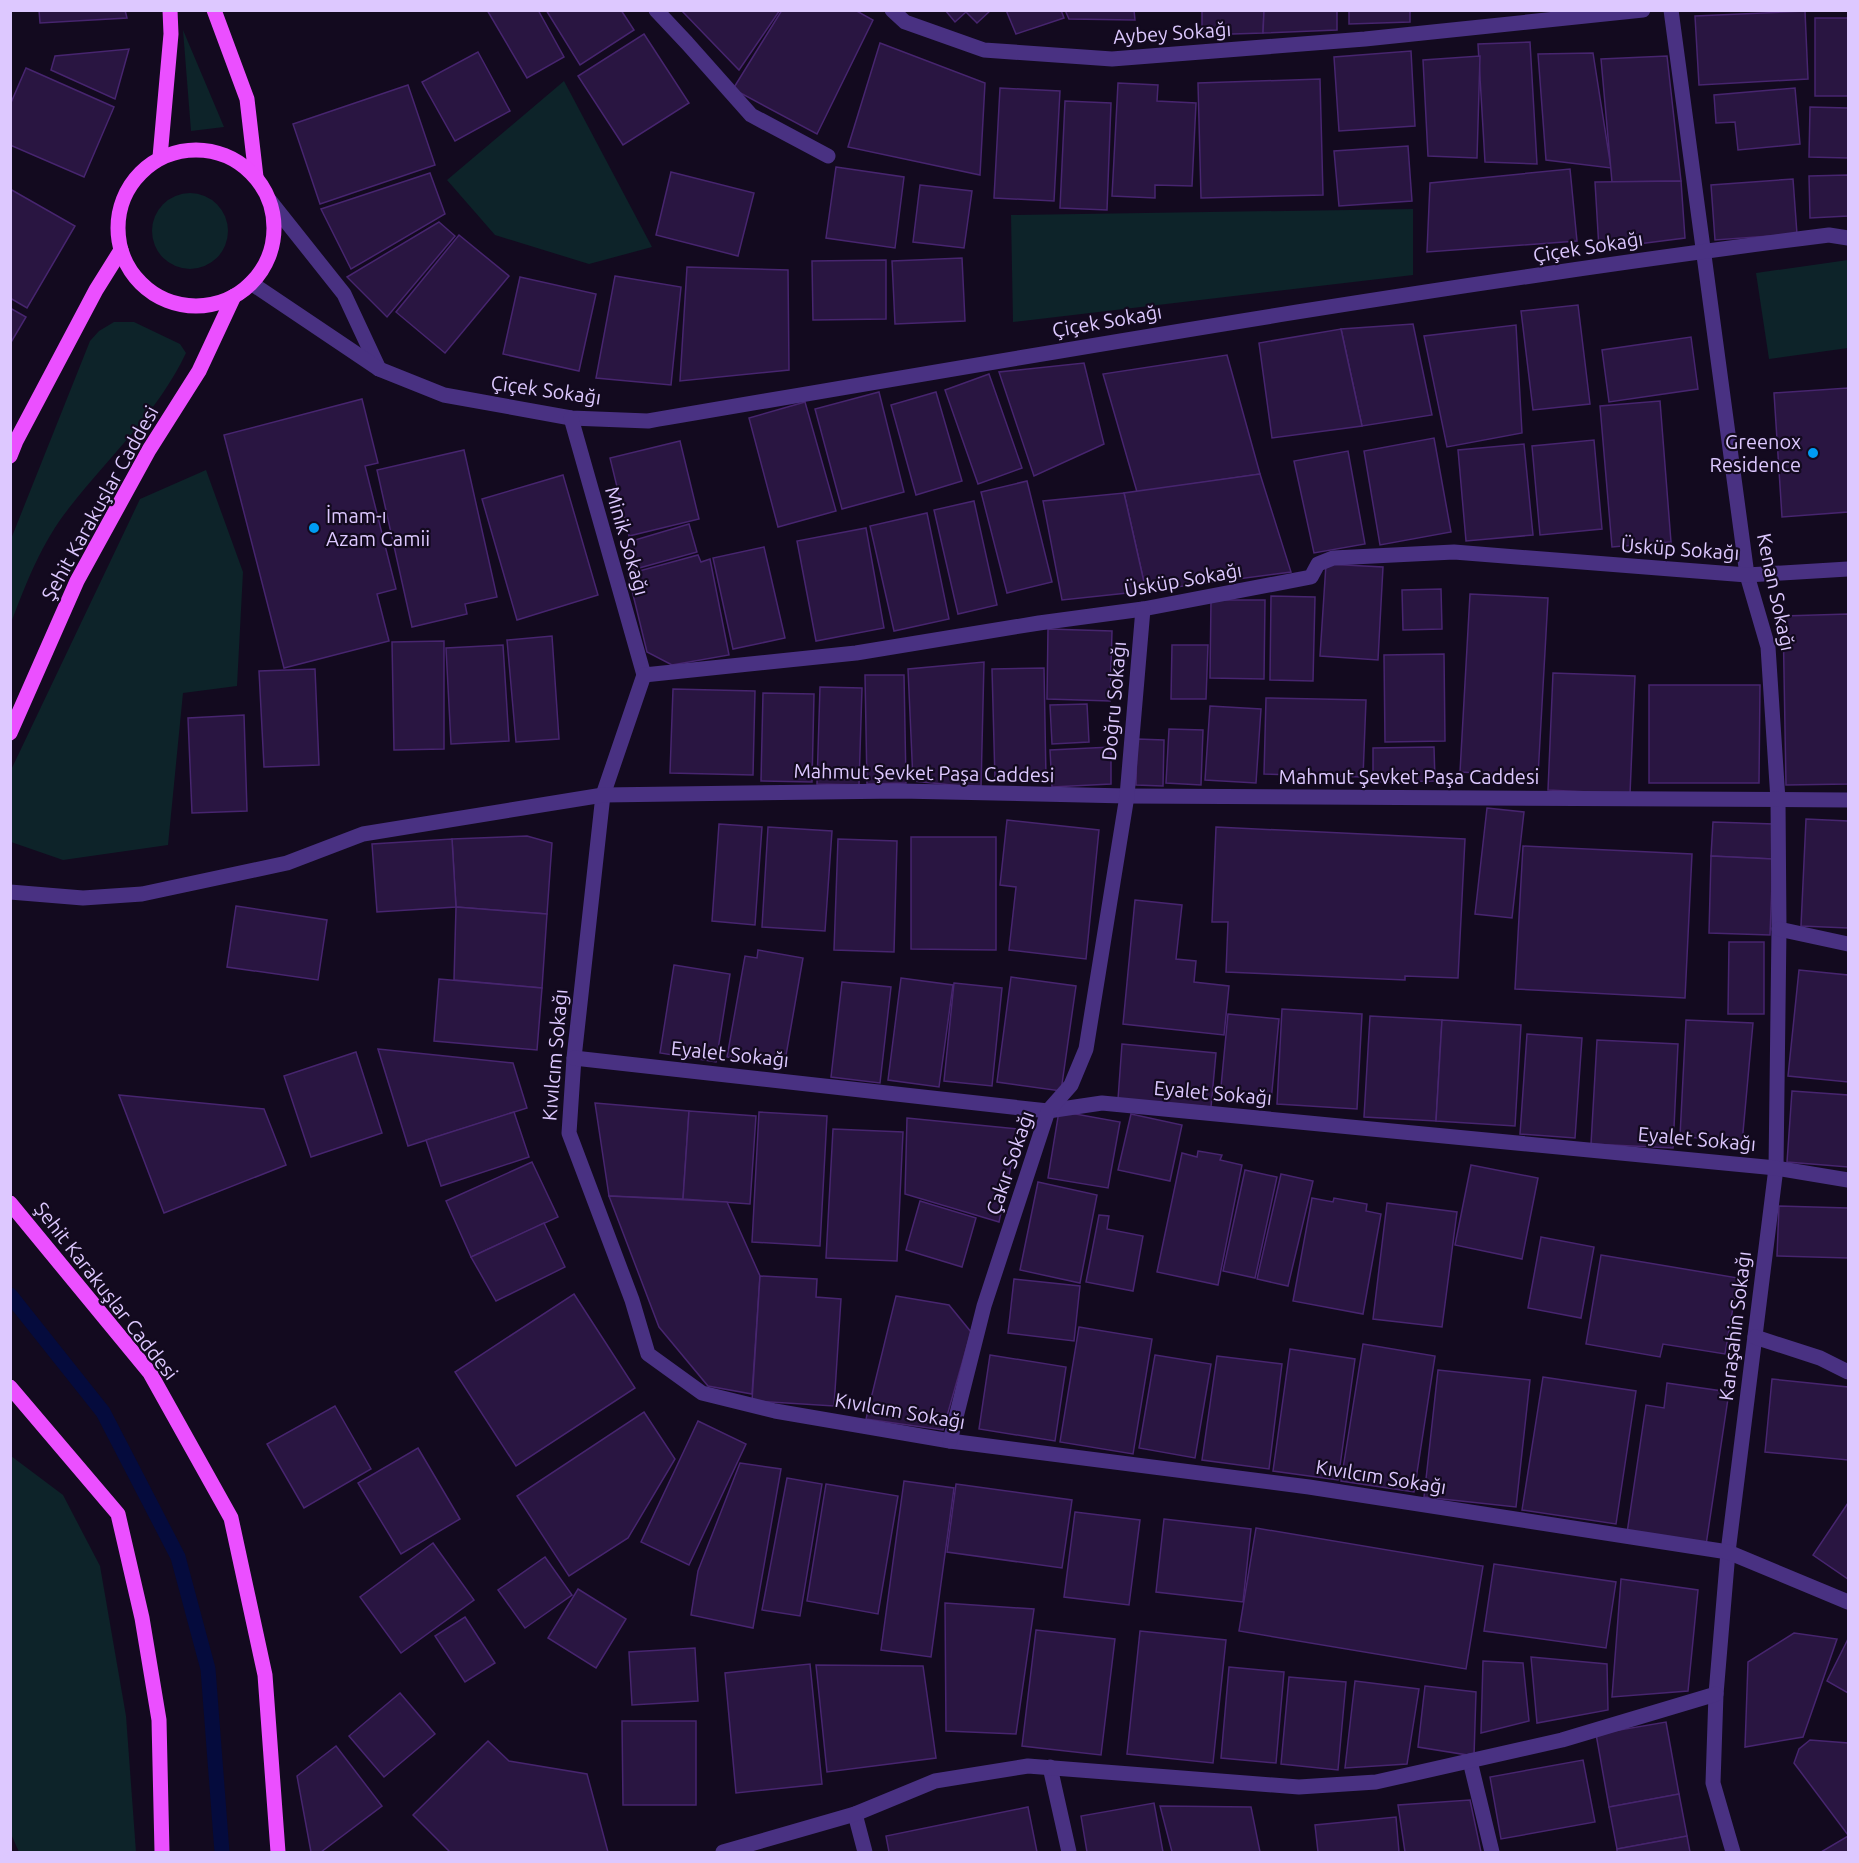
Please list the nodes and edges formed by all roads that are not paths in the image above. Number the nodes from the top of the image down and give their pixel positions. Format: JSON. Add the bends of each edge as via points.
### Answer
{"nodes":[{"id":1,"x":170,"y":10,"type":"edge"},
{"id":2,"x":214,"y":10,"type":"edge"},
{"id":3,"x":656,"y":10,"type":"edge"},
{"id":4,"x":892,"y":10,"type":"edge"},
{"id":5,"x":1643,"y":10,"type":"edge"},
{"id":6,"x":1671,"y":10,"type":"edge"},
{"id":7,"x":828,"y":156,"type":"dead end"},
{"id":8,"x":160,"y":158,"type":"junction"},
{"id":9,"x":256,"y":177,"type":"junction"},
{"id":10,"x":270,"y":201,"type":"junction"},
{"id":11,"x":1848,"y":238,"type":"edge"},
{"id":12,"x":121,"y":250,"type":"junction"},
{"id":13,"x":1703,"y":250,"type":"junction"},
{"id":14,"x":251,"y":283,"type":"junction"},
{"id":15,"x":234,"y":296,"type":"junction"},
{"id":16,"x":380,"y":369,"type":"junction"},
{"id":17,"x":571,"y":418,"type":"junction"},
{"id":18,"x":10,"y":456,"type":"edge"},
{"id":19,"x":1848,"y":569,"type":"edge"},
{"id":20,"x":1747,"y":575,"type":"junction"},
{"id":21,"x":1143,"y":609,"type":"junction"},
{"id":22,"x":644,"y":675,"type":"junction"},
{"id":23,"x":10,"y":733,"type":"edge"},
{"id":24,"x":603,"y":795,"type":"junction"},
{"id":25,"x":1127,"y":796,"type":"junction"},
{"id":26,"x":1778,"y":800,"type":"junction"},
{"id":27,"x":1848,"y":800,"type":"edge"},
{"id":28,"x":10,"y":892,"type":"edge"},
{"id":29,"x":1779,"y":929,"type":"junction"},
{"id":30,"x":1848,"y":944,"type":"edge"},
{"id":31,"x":574,"y":1058,"type":"junction"},
{"id":32,"x":1048,"y":1111,"type":"junction"},
{"id":33,"x":1776,"y":1168,"type":"junction"},
{"id":34,"x":1848,"y":1180,"type":"edge"},
{"id":35,"x":10,"y":1203,"type":"edge"},
{"id":36,"x":1755,"y":1337,"type":"junction"},
{"id":37,"x":1848,"y":1372,"type":"edge"},
{"id":38,"x":10,"y":1387,"type":"edge"},
{"id":39,"x":950,"y":1441,"type":"junction"},
{"id":40,"x":1728,"y":1552,"type":"junction"},
{"id":41,"x":1848,"y":1602,"type":"edge"},
{"id":42,"x":1716,"y":1694,"type":"junction"},
{"id":43,"x":1470,"y":1761,"type":"junction"},
{"id":44,"x":1050,"y":1767,"type":"junction"},
{"id":45,"x":855,"y":1814,"type":"junction"},
{"id":46,"x":162,"y":1852,"type":"edge"},
{"id":47,"x":278,"y":1852,"type":"edge"},
{"id":48,"x":723,"y":1852,"type":"edge"},
{"id":49,"x":865,"y":1852,"type":"edge"},
{"id":50,"x":1069,"y":1852,"type":"edge"},
{"id":51,"x":1492,"y":1852,"type":"edge"},
{"id":52,"x":1733,"y":1852,"type":"edge"}],
"edges":[{"from":1,"to":8,"type":"main road"},
{"from":2,"to":9,"type":"main road","via":[[248,99]]},
{"from":3,"to":7,"type":"street","via":[[751,115]]},
{"from":4,"to":5,"type":"street","name":"Aybey Sokağı","via":[[905,22],[984,50],[1112,59],[1353,40]]},
{"from":6,"to":13,"type":"street","name":"Kenan Sokağı"},
{"from":8,"to":9,"type":"main road","via":[[185,150],[212,151],[236,160]]},
{"from":8,"to":12,"type":"main road","via":[[142,170],[128,188],[120,207]]},
{"from":9,"to":10,"type":"main road"},
{"from":10,"to":14,"type":"main road","via":[[274,222],[272,244],[265,265]]},
{"from":10,"to":16,"type":"street","via":[[344,294]]},
{"from":11,"to":13,"type":"street","name":"Çiçek Sokağı","via":[[1829,235]]},
{"from":12,"to":15,"type":"main road","via":[[131,272],[166,300],[189,306],[212,304]]},
{"from":12,"to":18,"type":"main road","via":[[96,290]]},
{"from":13,"to":17,"type":"street","name":"Çiçek Sokağı","via":[[1200,326],[648,421]]},
{"from":13,"to":20,"type":"street","name":"Kenan Sokağı"},
{"from":14,"to":15,"type":"main road"},
{"from":14,"to":16,"type":"street","name":"Çiçek Sokağı"},
{"from":15,"to":23,"type":"main road","name":"Şehit Karakuşlar Caddesi","via":[[199,371],[149,450],[77,581]]},
{"from":16,"to":17,"type":"street","name":"Çiçek Sokağı","via":[[444,395]]},
{"from":17,"to":22,"type":"street","name":"Minik Sokağı"},
{"from":19,"to":20,"type":"street","name":"Üsküp Sokağı"},
{"from":20,"to":21,"type":"street","name":"Üsküp Sokağı","via":[[1454,552],[1333,558],[1318,564],[1311,577]]},
{"from":20,"to":26,"type":"street","name":"Kenan Sokağı","via":[[1768,647]]},
{"from":21,"to":22,"type":"street","name":"Üsküp Sokağı","via":[[856,653]]},
{"from":21,"to":25,"type":"street","name":"Doğru Sokağı"},
{"from":22,"to":24,"type":"street"},
{"from":24,"to":25,"type":"street","name":"Mahmut Şevket Paşa Caddesi","via":[[900,791]]},
{"from":24,"to":28,"type":"street","name":"Mahmut Şevket Paşa Caddesi","via":[[363,834],[287,863],[142,894],[83,898]]},
{"from":24,"to":31,"type":"street","name":"Kıvılcım Sokağı"},
{"from":25,"to":26,"type":"street","name":"Mahmut Şevket Paşa Caddesi"},
{"from":25,"to":32,"type":"street","name":"Çakır Sokağı","via":[[1086,1049],[1071,1085]]},
{"from":26,"to":27,"type":"street","name":"Mahmut Şevket Paşa Caddesi"},
{"from":26,"to":29,"type":"street","name":"Karaşahin Sokağı"},
{"from":29,"to":30,"type":"street"},
{"from":29,"to":33,"type":"street","name":"Karaşahin Sokağı"},
{"from":31,"to":32,"type":"street","name":"Eyalet Sokağı"},
{"from":31,"to":39,"type":"street","name":"Kıvılcım Sokağı","via":[[569,1133],[632,1300],[648,1354],[702,1393],[775,1411]]},
{"from":32,"to":33,"type":"street","name":"Eyalet Sokağı","via":[[1102,1103]]},
{"from":32,"to":39,"type":"street","name":"Çakır Sokağı","via":[[984,1306]]},
{"from":33,"to":34,"type":"street","name":"Eyalet Sokağı"},
{"from":33,"to":36,"type":"street","name":"Karaşahin Sokağı"},
{"from":35,"to":47,"type":"main road","name":"Şehit Karakuşlar Caddesi","via":[[150,1373],[231,1518],[265,1675]]},
{"from":36,"to":37,"type":"street","via":[[1820,1358]]},
{"from":36,"to":40,"type":"street","name":"Karaşahin Sokağı"},
{"from":38,"to":46,"type":"main road","via":[[118,1514],[142,1618],[159,1720]]},
{"from":39,"to":40,"type":"street","name":"Kıvılcım Sokağı","via":[[1309,1487]]},
{"from":40,"to":41,"type":"street","name":"Kıvılcım Sokağı"},
{"from":40,"to":42,"type":"street","name":"Karaşahin Sokağı"},
{"from":42,"to":43,"type":"street","via":[[1562,1740]]},
{"from":42,"to":52,"type":"street","name":"Karaşahin Sokağı","via":[[1713,1783]]},
{"from":43,"to":44,"type":"street","via":[[1376,1782],[1299,1787]]},
{"from":43,"to":51,"type":"street"},
{"from":44,"to":45,"type":"street","via":[[1028,1766],[934,1781]]},
{"from":44,"to":50,"type":"street"},
{"from":45,"to":48,"type":"street"},
{"from":45,"to":49,"type":"street"}]}
